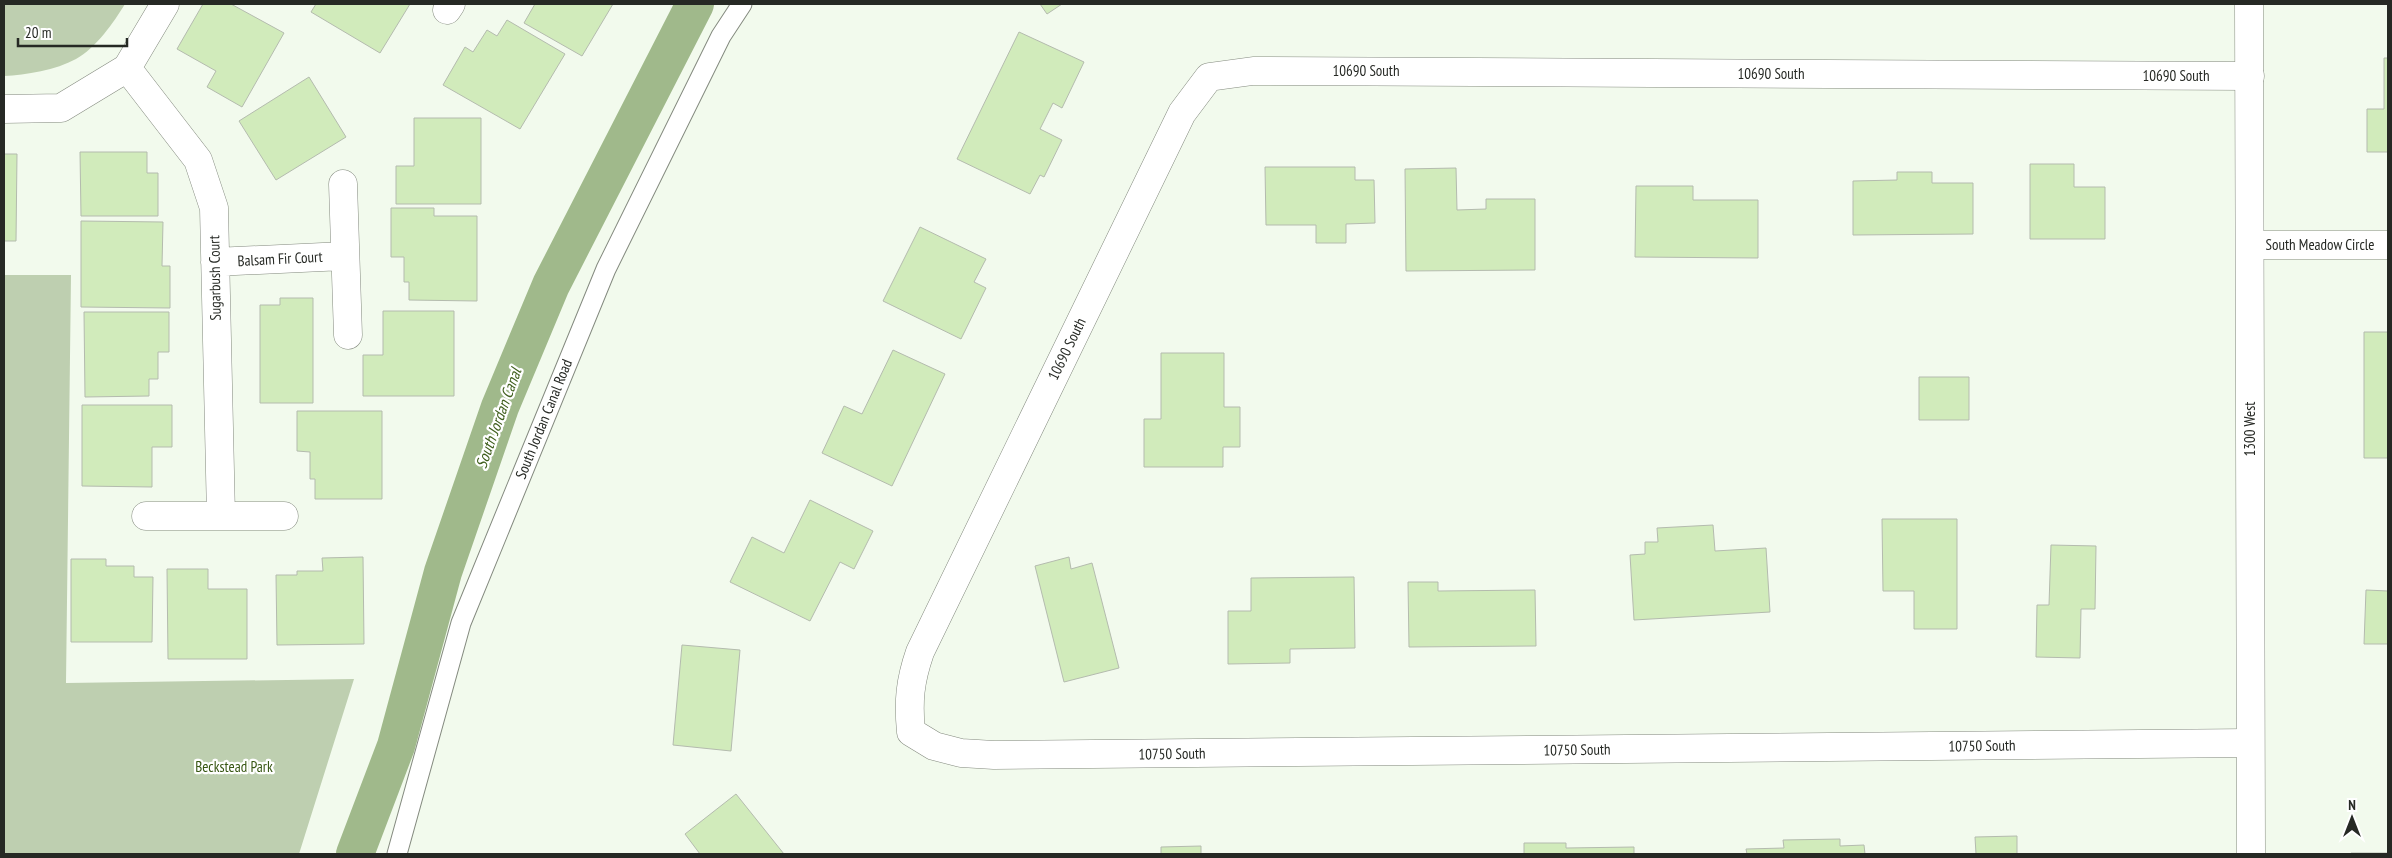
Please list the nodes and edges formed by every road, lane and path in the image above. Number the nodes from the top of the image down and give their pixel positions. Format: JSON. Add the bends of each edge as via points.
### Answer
{"nodes":[{"id":1,"x":165,"y":4,"type":"edge"},
{"id":2,"x":742,"y":4,"type":"edge"},
{"id":3,"x":2249,"y":4,"type":"edge"},
{"id":4,"x":127,"y":68,"type":"junction"},
{"id":5,"x":2250,"y":76,"type":"junction"},
{"id":6,"x":4,"y":109,"type":"edge"},
{"id":7,"x":343,"y":184,"type":"dead end"},
{"id":8,"x":2251,"y":245,"type":"junction"},
{"id":9,"x":2388,"y":245,"type":"edge"},
{"id":10,"x":344,"y":256,"type":"junction"},
{"id":11,"x":215,"y":262,"type":"junction"},
{"id":12,"x":348,"y":335,"type":"dead end"},
{"id":13,"x":146,"y":516,"type":"dead end"},
{"id":14,"x":221,"y":516,"type":"junction"},
{"id":15,"x":284,"y":516,"type":"dead end"},
{"id":16,"x":911,"y":732,"type":"joint"},
{"id":17,"x":2249,"y":743,"type":"junction"},
{"id":18,"x":396,"y":854,"type":"edge"},
{"id":19,"x":2251,"y":854,"type":"edge"}],
"edges":[{"from":1,"to":4,"type":"street"},
{"from":2,"to":18,"type":"lane","name":"South Jordan Canal Road","via":[[721,36],[606,269],[465,614]]},
{"from":3,"to":5,"type":"street","name":"1300 West"},
{"from":4,"to":6,"type":"street","via":[[61,108]]},
{"from":4,"to":11,"type":"street","name":"Sugarbush Court","via":[[198,160],[214,208]]},
{"from":5,"to":8,"type":"street","name":"1300 West"},
{"from":5,"to":16,"type":"street","name":"10690 South","via":[[1253,71],[1209,77],[1182,113],[920,652],[911,678],[908,705]]},
{"from":7,"to":10,"type":"street","name":"Balsam Fir Court"},
{"from":8,"to":9,"type":"street","name":"South Meadow Circle"},
{"from":8,"to":17,"type":"street","name":"1300 West"},
{"from":10,"to":11,"type":"street","name":"Balsam Fir Court"},
{"from":10,"to":12,"type":"street","name":"Balsam Fir Court"},
{"from":11,"to":14,"type":"street","name":"Sugarbush Court"},
{"from":13,"to":14,"type":"street"},
{"from":14,"to":15,"type":"street"},
{"from":16,"to":17,"type":"street","name":"10750 South","via":[[934,746],[961,753],[994,755]]},
{"from":17,"to":19,"type":"street","name":"1300 West"}]}
